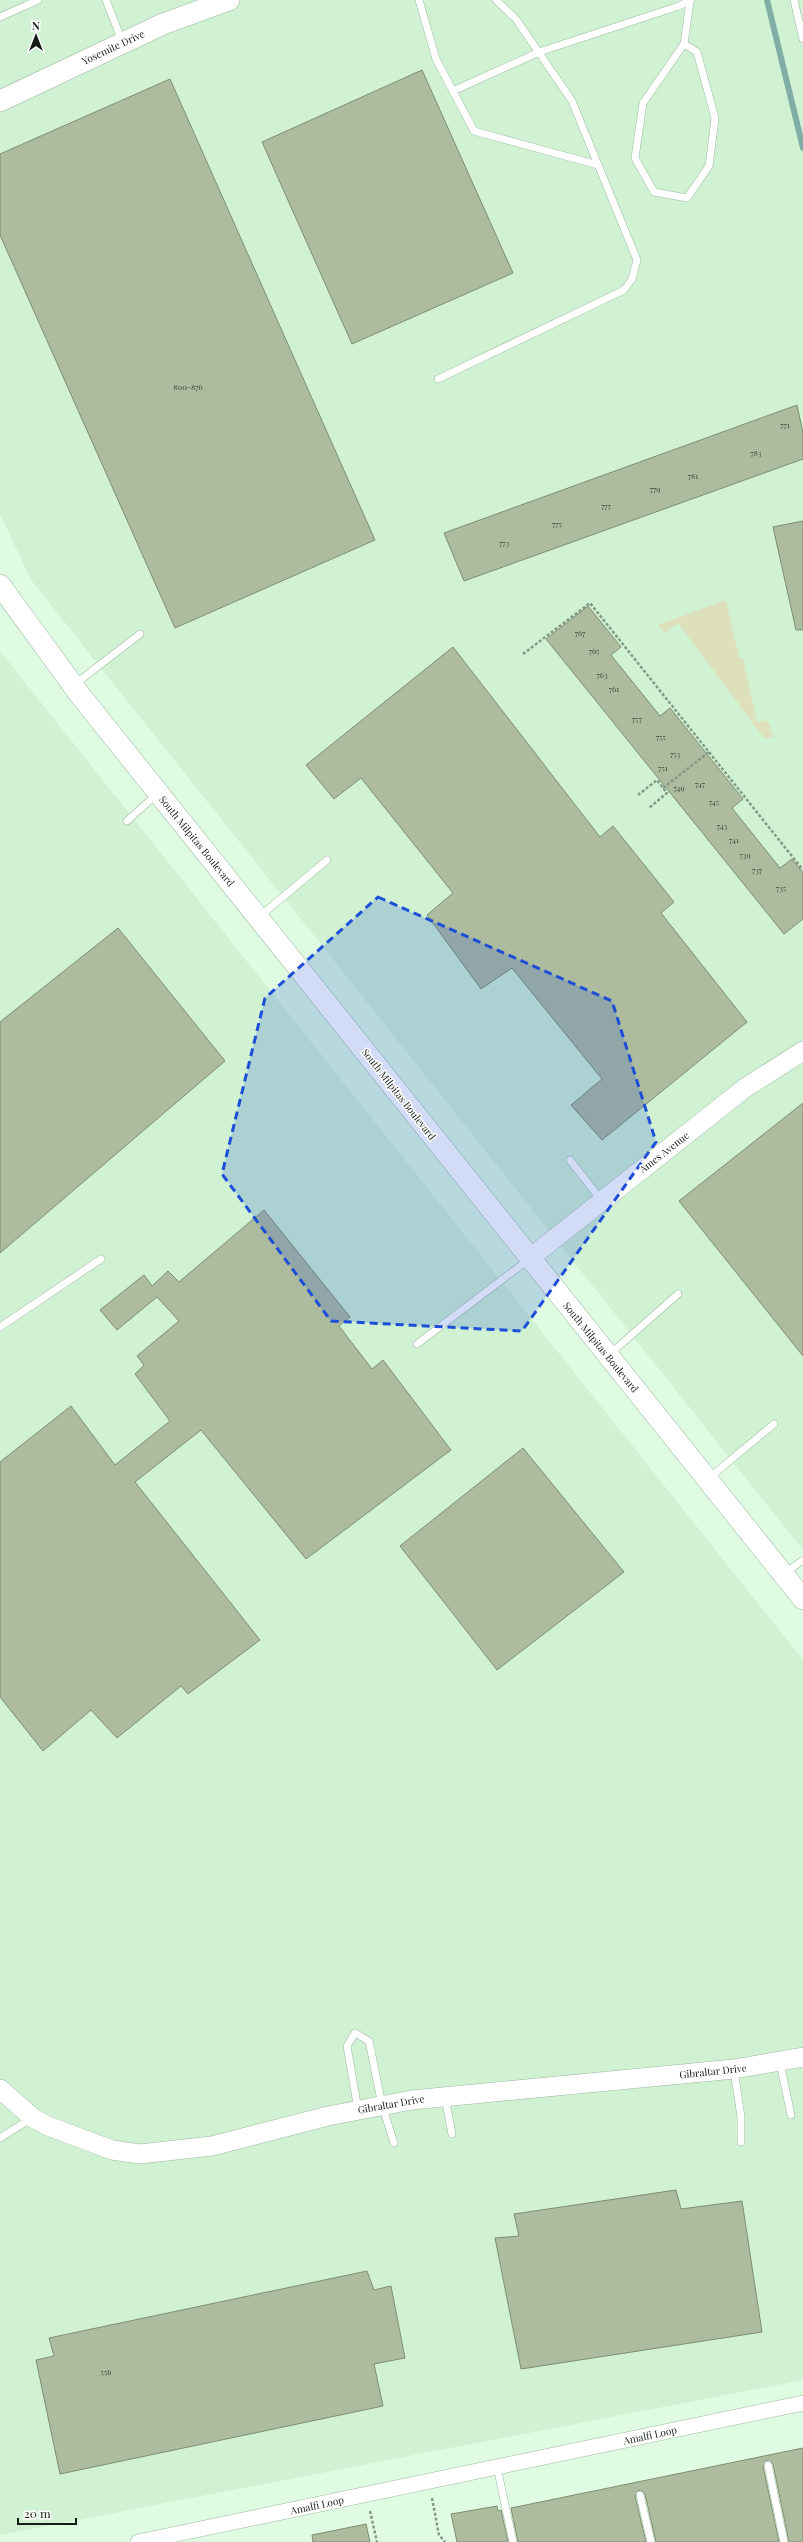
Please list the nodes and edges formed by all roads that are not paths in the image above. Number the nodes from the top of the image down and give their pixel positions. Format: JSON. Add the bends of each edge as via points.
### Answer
{"nodes":[{"id":1,"x":38,"y":0,"type":"edge"},
{"id":2,"x":106,"y":0,"type":"edge"},
{"id":3,"x":229,"y":0,"type":"edge"},
{"id":4,"x":419,"y":0,"type":"edge"},
{"id":5,"x":498,"y":0,"type":"edge"},
{"id":6,"x":794,"y":0,"type":"edge"},
{"id":7,"x":691,"y":1,"type":"edge"},
{"id":8,"x":0,"y":17,"type":"edge"},
{"id":9,"x":803,"y":39,"type":"edge"},
{"id":10,"x":123,"y":43,"type":"junction"},
{"id":11,"x":684,"y":44,"type":"junction"},
{"id":12,"x":539,"y":52,"type":"junction"},
{"id":13,"x":453,"y":91,"type":"junction"},
{"id":14,"x":0,"y":101,"type":"edge"},
{"id":15,"x":598,"y":165,"type":"junction"},
{"id":16,"x":438,"y":379,"type":"dead end"},
{"id":17,"x":0,"y":585,"type":"edge"},
{"id":18,"x":140,"y":634,"type":"dead end"},
{"id":19,"x":73,"y":685,"type":"junction"},
{"id":20,"x":159,"y":793,"type":"junction"},
{"id":21,"x":127,"y":821,"type":"dead end"},
{"id":22,"x":328,"y":860,"type":"dead end"},
{"id":23,"x":259,"y":918,"type":"junction"},
{"id":24,"x":803,"y":1052,"type":"edge"},
{"id":25,"x":570,"y":1160,"type":"dead end"},
{"id":26,"x":602,"y":1201,"type":"junction"},
{"id":27,"x":530,"y":1258,"type":"junction"},
{"id":28,"x":101,"y":1259,"type":"dead end"},
{"id":29,"x":678,"y":1294,"type":"dead end"},
{"id":30,"x":0,"y":1327,"type":"edge"},
{"id":31,"x":417,"y":1344,"type":"dead end"},
{"id":32,"x":608,"y":1356,"type":"junction"},
{"id":33,"x":774,"y":1424,"type":"dead end"},
{"id":34,"x":707,"y":1479,"type":"junction"},
{"id":35,"x":803,"y":1560,"type":"edge"},
{"id":36,"x":783,"y":1574,"type":"junction"},
{"id":37,"x":803,"y":1599,"type":"edge"},
{"id":38,"x":803,"y":2057,"type":"edge"},
{"id":39,"x":780,"y":2062,"type":"junction"},
{"id":40,"x":734,"y":2069,"type":"junction"},
{"id":41,"x":0,"y":2089,"type":"edge"},
{"id":42,"x":446,"y":2096,"type":"junction"},
{"id":43,"x":382,"y":2105,"type":"junction"},
{"id":44,"x":358,"y":2110,"type":"junction"},
{"id":45,"x":791,"y":2115,"type":"dead end"},
{"id":46,"x":33,"y":2118,"type":"junction"},
{"id":47,"x":452,"y":2134,"type":"dead end"},
{"id":48,"x":0,"y":2138,"type":"edge"},
{"id":49,"x":741,"y":2142,"type":"dead end"},
{"id":50,"x":394,"y":2143,"type":"dead end"},
{"id":51,"x":803,"y":2403,"type":"edge"},
{"id":52,"x":768,"y":2465,"type":"dead end"},
{"id":53,"x":497,"y":2467,"type":"junction"},
{"id":54,"x":640,"y":2495,"type":"dead end"},
{"id":55,"x":138,"y":2542,"type":"edge"},
{"id":56,"x":513,"y":2542,"type":"edge"},
{"id":57,"x":651,"y":2542,"type":"edge"},
{"id":58,"x":784,"y":2542,"type":"edge"}],
"edges":[{"from":1,"to":8,"type":"lane"},
{"from":2,"to":10,"type":"lane"},
{"from":3,"to":10,"type":"main road","name":"Yosemite Drive","via":[[163,24]]},
{"from":4,"to":13,"type":"lane","via":[[436,59]]},
{"from":5,"to":12,"type":"lane","via":[[516,19]]},
{"from":6,"to":9,"type":"lane"},
{"from":7,"to":11,"type":"lane"},
{"from":7,"to":12,"type":"lane"},
{"from":10,"to":14,"type":"main road","name":"Yosemite Drive"},
{"from":11,"to":11,"type":"lane","via":[[643,103],[635,158],[654,192],[687,198],[709,166],[715,118],[697,52]]},
{"from":12,"to":13,"type":"lane"},
{"from":12,"to":15,"type":"lane","via":[[572,101]]},
{"from":13,"to":15,"type":"lane","via":[[474,131]]},
{"from":15,"to":16,"type":"lane","via":[[636,260],[632,279],[624,290]]},
{"from":17,"to":19,"type":"main road","name":"South Milpitas Boulevard"},
{"from":18,"to":19,"type":"lane"},
{"from":19,"to":20,"type":"main road","name":"South Milpitas Boulevard"},
{"from":20,"to":21,"type":"lane"},
{"from":20,"to":23,"type":"main road","name":"South Milpitas Boulevard"},
{"from":22,"to":23,"type":"lane"},
{"from":23,"to":27,"type":"main road","name":"South Milpitas Boulevard"},
{"from":24,"to":26,"type":"street","name":"Ames Avenue","via":[[745,1088]]},
{"from":25,"to":26,"type":"lane"},
{"from":26,"to":27,"type":"street","name":"Ames Avenue"},
{"from":27,"to":31,"type":"lane"},
{"from":27,"to":32,"type":"main road","name":"South Milpitas Boulevard"},
{"from":28,"to":30,"type":"lane"},
{"from":29,"to":32,"type":"lane"},
{"from":32,"to":34,"type":"main road","name":"South Milpitas Boulevard"},
{"from":33,"to":34,"type":"lane"},
{"from":34,"to":36,"type":"main road","name":"South Milpitas Boulevard"},
{"from":35,"to":36,"type":"lane"},
{"from":36,"to":37,"type":"main road","name":"South Milpitas Boulevard"},
{"from":38,"to":39,"type":"street","name":"Gibraltar Drive"},
{"from":39,"to":40,"type":"street","name":"Gibraltar Drive"},
{"from":39,"to":45,"type":"lane"},
{"from":40,"to":42,"type":"street","name":"Gibraltar Drive"},
{"from":40,"to":49,"type":"lane","via":[[741,2117]]},
{"from":41,"to":46,"type":"street","name":"Gibraltar Drive"},
{"from":42,"to":43,"type":"street","name":"Gibraltar Drive"},
{"from":42,"to":47,"type":"lane"},
{"from":43,"to":44,"type":"street","name":"Gibraltar Drive"},
{"from":43,"to":44,"type":"lane","via":[[369,2041],[355,2033],[347,2046]]},
{"from":43,"to":50,"type":"lane"},
{"from":44,"to":46,"type":"street","name":"Gibraltar Drive","via":[[212,2146],[140,2154],[112,2150],[70,2136]]},
{"from":46,"to":48,"type":"lane"},
{"from":51,"to":53,"type":"street","name":"Amalfi Loop"},
{"from":52,"to":58,"type":"lane"},
{"from":53,"to":55,"type":"street","name":"Amalfi Loop"},
{"from":53,"to":56,"type":"lane"},
{"from":54,"to":57,"type":"lane"}]}
